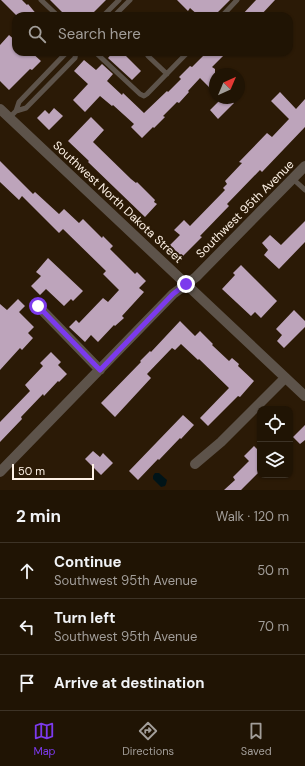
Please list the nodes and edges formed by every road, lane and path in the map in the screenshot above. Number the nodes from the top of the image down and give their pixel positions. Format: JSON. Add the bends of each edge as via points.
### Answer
{"nodes":[{"id":1,"x":41,"y":0,"type":"edge"},
{"id":2,"x":118,"y":0,"type":"edge"},
{"id":3,"x":130,"y":0,"type":"edge"},
{"id":4,"x":237,"y":0,"type":"edge"},
{"id":5,"x":54,"y":12,"type":"edge"},
{"id":6,"x":107,"y":12,"type":"edge"},
{"id":7,"x":118,"y":12,"type":"edge"},
{"id":8,"x":226,"y":12,"type":"edge"},
{"id":9,"x":63,"y":56,"type":"edge"},
{"id":10,"x":75,"y":56,"type":"edge"},
{"id":11,"x":99,"y":56,"type":"edge"},
{"id":12,"x":148,"y":56,"type":"edge"},
{"id":13,"x":184,"y":56,"type":"edge"},
{"id":14,"x":167,"y":74,"type":"junction"},
{"id":15,"x":0,"y":109,"type":"edge"},
{"id":16,"x":12,"y":115,"type":"junction"},
{"id":17,"x":305,"y":166,"type":"edge"},
{"id":18,"x":293,"y":178,"type":"junction"},
{"id":19,"x":305,"y":190,"type":"edge"},
{"id":20,"x":186,"y":284,"type":"junction"},
{"id":21,"x":38,"y":306,"type":"dead end"},
{"id":22,"x":100,"y":370,"type":"junction"},
{"id":23,"x":285,"y":378,"type":"junction"},
{"id":24,"x":305,"y":396,"type":"edge"},
{"id":25,"x":195,"y":464,"type":"dead end"},
{"id":26,"x":0,"y":472,"type":"edge"}],
"edges":[{"from":1,"to":5,"type":"lane"},
{"from":2,"to":6,"type":"lane"},
{"from":3,"to":7,"type":"lane"},
{"from":4,"to":8,"type":"lane"},
{"from":9,"to":16,"type":"lane","via":[[19,102]]},
{"from":10,"to":16,"type":"lane","via":[[26,108]]},
{"from":11,"to":14,"type":"lane","via":[[144,96]]},
{"from":12,"to":14,"type":"lane"},
{"from":13,"to":14,"type":"lane"},
{"from":15,"to":16,"type":"street","name":"Southwest North Dakota Street"},
{"from":16,"to":20,"type":"street","name":"Southwest North Dakota Street"},
{"from":17,"to":18,"type":"street","name":"Southwest 95th Avenue"},
{"from":18,"to":19,"type":"lane"},
{"from":18,"to":20,"type":"street","name":"Southwest 95th Avenue","via":[[196,277]]},
{"from":20,"to":22,"type":"street","name":"Southwest 95th Avenue","via":[[173,294]]},
{"from":20,"to":23,"type":"street","name":"Southwest North Dakota Street"},
{"from":21,"to":22,"type":"street"},
{"from":22,"to":26,"type":"street","name":"Southwest 95th Avenue"},
{"from":23,"to":24,"type":"street","name":"Southwest North Dakota Street"},
{"from":23,"to":25,"type":"street","via":[[221,442]]}]}
